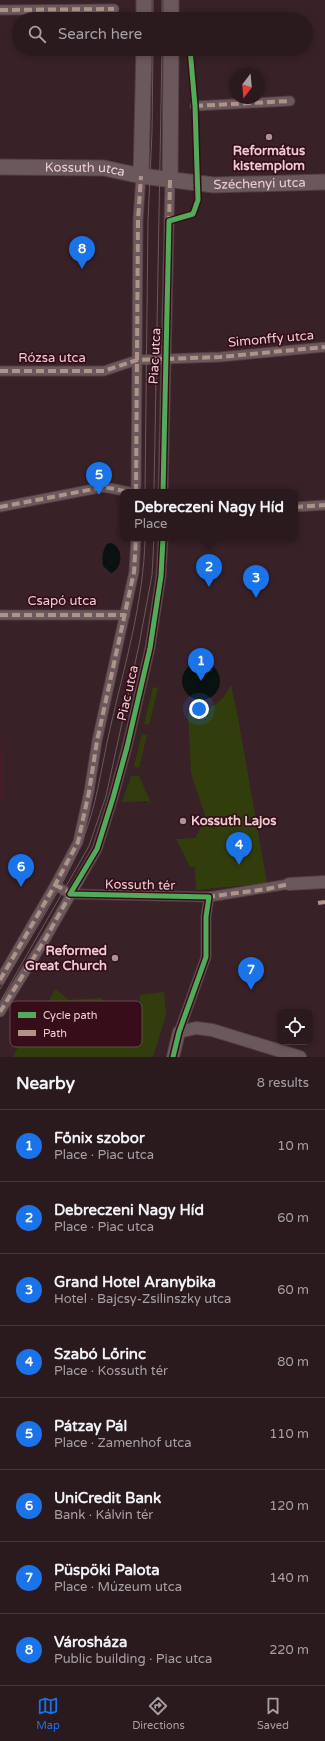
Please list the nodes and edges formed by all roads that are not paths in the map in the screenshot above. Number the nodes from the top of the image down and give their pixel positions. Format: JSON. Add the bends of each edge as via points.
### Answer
{"nodes":[{"id":1,"x":144,"y":0,"type":"edge"},
{"id":2,"x":171,"y":0,"type":"edge"},
{"id":3,"x":114,"y":9,"type":"dead end"},
{"id":4,"x":0,"y":10,"type":"edge"},
{"id":5,"x":144,"y":12,"type":"edge"},
{"id":6,"x":171,"y":12,"type":"edge"},
{"id":7,"x":144,"y":56,"type":"edge"},
{"id":8,"x":171,"y":56,"type":"edge"},
{"id":9,"x":290,"y":101,"type":"dead end"},
{"id":10,"x":195,"y":106,"type":"dead end"},
{"id":11,"x":0,"y":167,"type":"edge"},
{"id":12,"x":141,"y":176,"type":"junction"},
{"id":13,"x":170,"y":180,"type":"junction"},
{"id":14,"x":325,"y":182,"type":"edge"},
{"id":15,"x":325,"y":347,"type":"edge"},
{"id":16,"x":137,"y":360,"type":"junction"},
{"id":17,"x":166,"y":360,"type":"junction"},
{"id":18,"x":0,"y":371,"type":"edge"},
{"id":19,"x":136,"y":489,"type":"edge"},
{"id":20,"x":163,"y":489,"type":"edge"},
{"id":21,"x":120,"y":490,"type":"edge"},
{"id":22,"x":325,"y":505,"type":"edge"},
{"id":23,"x":0,"y":507,"type":"edge"},
{"id":24,"x":298,"y":507,"type":"edge"},
{"id":25,"x":136,"y":541,"type":"edge"},
{"id":26,"x":163,"y":541,"type":"edge"},
{"id":27,"x":0,"y":615,"type":"edge"},
{"id":28,"x":125,"y":615,"type":"junction"},
{"id":29,"x":325,"y":882,"type":"edge"},
{"id":30,"x":289,"y":884,"type":"joint"},
{"id":31,"x":55,"y":886,"type":"junction"},
{"id":32,"x":70,"y":894,"type":"junction"},
{"id":33,"x":209,"y":897,"type":"junction"},
{"id":34,"x":0,"y":980,"type":"edge"},
{"id":35,"x":0,"y":1012,"type":"edge"},
{"id":36,"x":179,"y":1032,"type":"junction"},
{"id":37,"x":173,"y":1057,"type":"edge"},
{"id":38,"x":300,"y":1057,"type":"edge"}],
"edges":[{"from":1,"to":5,"type":"street"},
{"from":2,"to":6,"type":"street"},
{"from":3,"to":4,"type":"street"},
{"from":7,"to":12,"type":"street","name":"Piac utca"},
{"from":8,"to":13,"type":"street","name":"Piac utca"},
{"from":9,"to":10,"type":"street"},
{"from":11,"to":12,"type":"street","name":"Kossuth utca","via":[[104,168]]},
{"from":12,"to":13,"type":"street","name":"Kossuth utca"},
{"from":12,"to":16,"type":"street","name":"Piac utca","via":[[138,220]]},
{"from":13,"to":14,"type":"street","name":"Széchenyi utca","via":[[214,185]]},
{"from":13,"to":17,"type":"street","name":"Piac utca"},
{"from":15,"to":17,"type":"street","name":"Simonffy utca"},
{"from":16,"to":17,"type":"street","name":"Rózsa utca"},
{"from":16,"to":18,"type":"street","name":"Rózsa utca","via":[[104,370]]},
{"from":16,"to":19,"type":"street","name":"Piac utca"},
{"from":17,"to":20,"type":"street","name":"Piac utca"},
{"from":21,"to":23,"type":"street","via":[[104,487]]},
{"from":22,"to":24,"type":"street"},
{"from":25,"to":28,"type":"street","name":"Piac utca","via":[[134,572]]},
{"from":26,"to":32,"type":"street","name":"Piac utca","via":[[161,576],[150,648],[127,748],[96,849]]},
{"from":27,"to":28,"type":"street","name":"Csapó utca"},
{"from":28,"to":31,"type":"street","name":"Piac utca","via":[[78,842]]},
{"from":29,"to":30,"type":"street"},
{"from":30,"to":33,"type":"street","name":"Kossuth tér"},
{"from":31,"to":32,"type":"street"},
{"from":31,"to":34,"type":"street","name":"Piac utca"},
{"from":32,"to":33,"type":"street","name":"Kossuth tér"},
{"from":32,"to":35,"type":"street","name":"Piac utca"},
{"from":33,"to":36,"type":"street","via":[[206,957]]},
{"from":36,"to":37,"type":"street"},
{"from":36,"to":38,"type":"street","via":[[196,1028],[212,1030]]}]}
